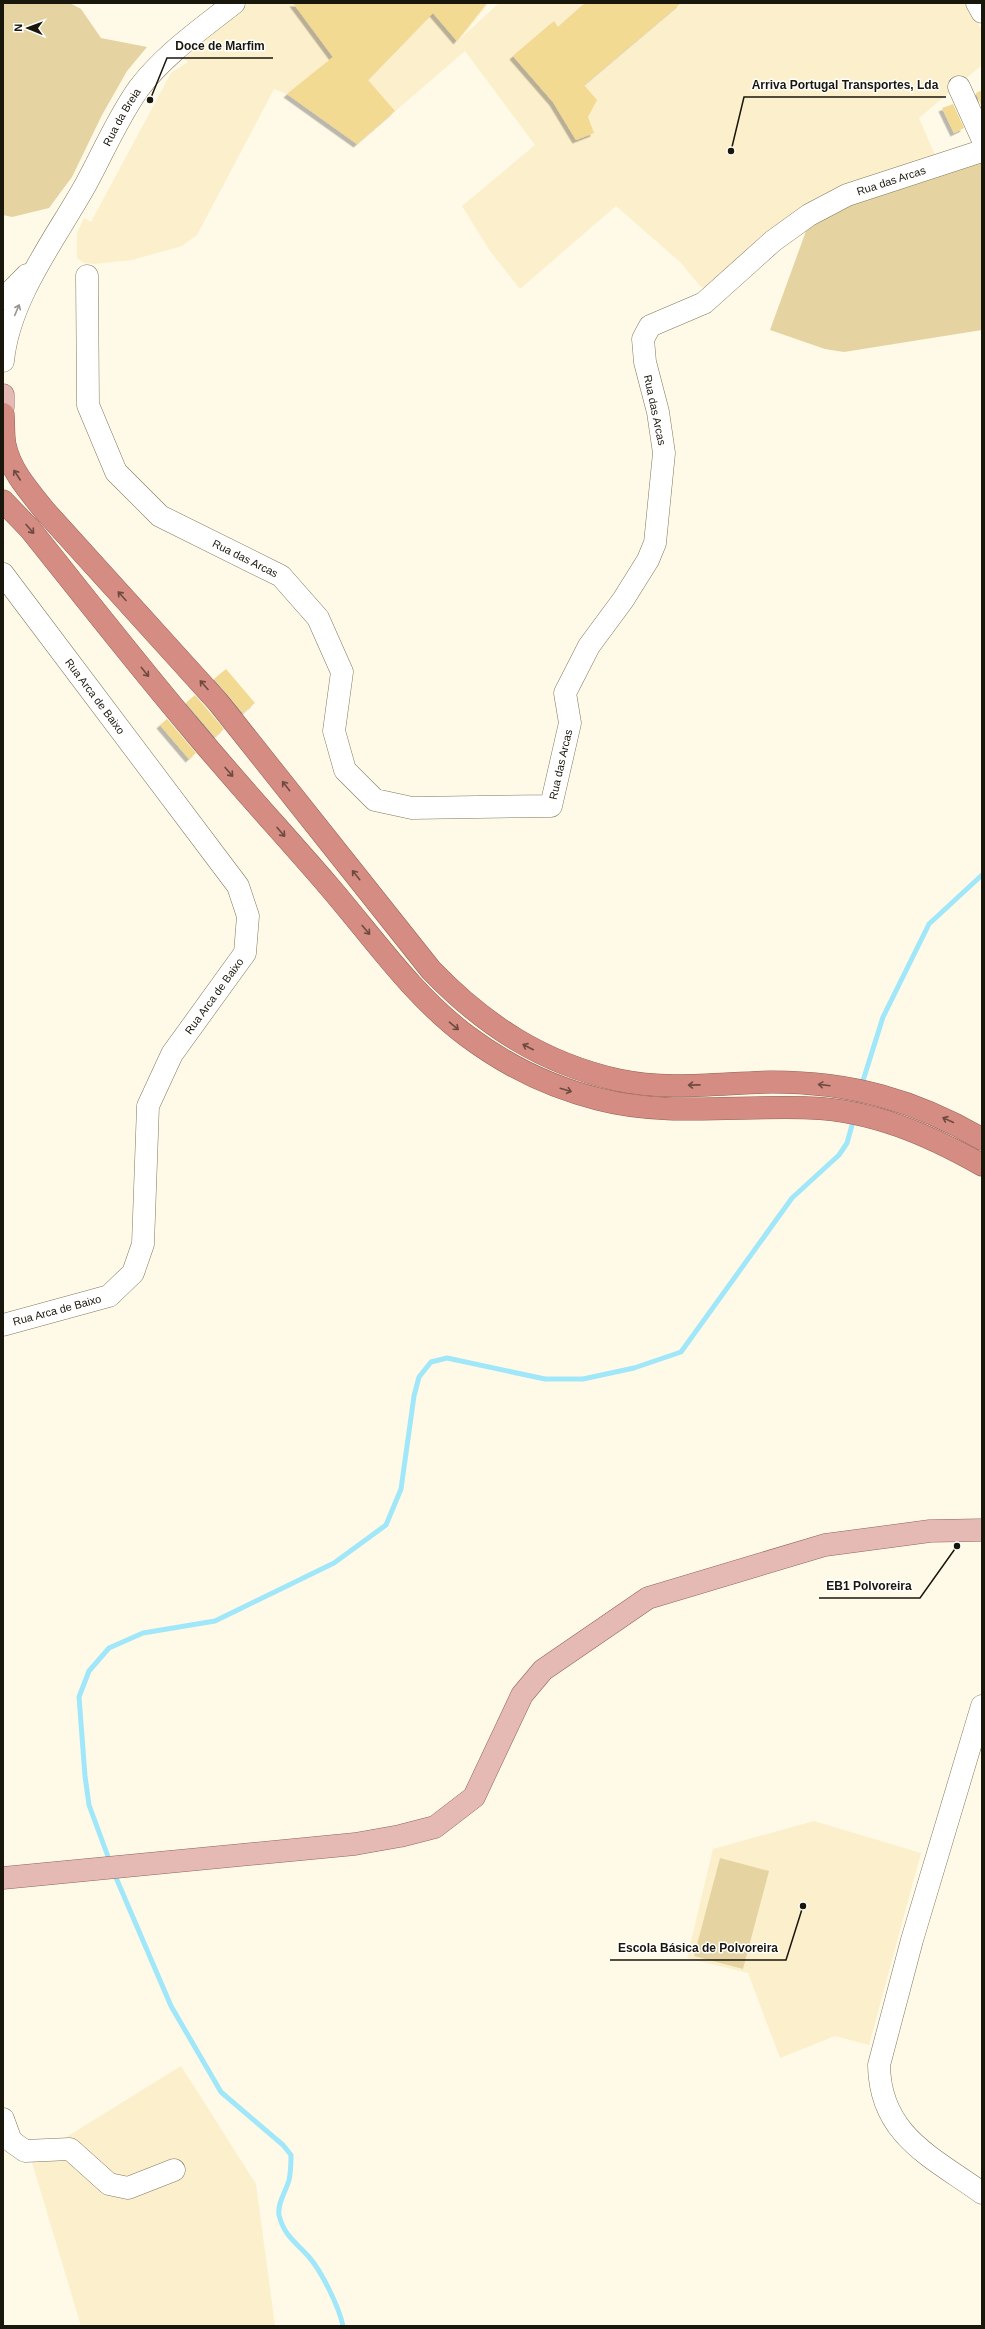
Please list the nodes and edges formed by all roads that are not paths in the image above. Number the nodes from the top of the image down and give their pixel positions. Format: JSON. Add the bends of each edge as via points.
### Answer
{"nodes":[{"id":1,"x":234,"y":3,"type":"edge"},
{"id":2,"x":977,"y":3,"type":"edge"},
{"id":3,"x":982,"y":12,"type":"edge"},
{"id":4,"x":959,"y":87,"type":"dead end"},
{"id":5,"x":982,"y":138,"type":"edge"},
{"id":6,"x":982,"y":151,"type":"edge"},
{"id":7,"x":43,"y":258,"type":"junction"},
{"id":8,"x":88,"y":276,"type":"dead end"},
{"id":9,"x":3,"y":299,"type":"edge"},
{"id":10,"x":3,"y":361,"type":"edge"},
{"id":11,"x":3,"y":395,"type":"edge"},
{"id":12,"x":3,"y":407,"type":"edge"},
{"id":13,"x":3,"y":414,"type":"edge"},
{"id":14,"x":3,"y":501,"type":"edge"},
{"id":15,"x":3,"y":574,"type":"edge"},
{"id":16,"x":982,"y":1139,"type":"edge"},
{"id":17,"x":982,"y":1165,"type":"edge"},
{"id":18,"x":3,"y":1325,"type":"edge"},
{"id":19,"x":982,"y":1530,"type":"edge"},
{"id":20,"x":982,"y":1706,"type":"edge"},
{"id":21,"x":3,"y":1878,"type":"edge"},
{"id":22,"x":3,"y":2119,"type":"edge"},
{"id":23,"x":174,"y":2170,"type":"dead end"},
{"id":24,"x":982,"y":2193,"type":"edge"}],
"edges":[{"from":1,"to":7,"type":"street","name":"Rua da Breia","via":[[169,56],[139,89]]},
{"from":2,"to":3,"type":"street"},
{"from":4,"to":5,"type":"street"},
{"from":6,"to":8,"type":"street","name":"Rua das Arcas","via":[[847,195],[809,215],[773,241],[704,303],[650,326],[643,339],[645,362],[658,412],[664,453],[655,543],[648,560],[623,600],[589,646],[565,693],[570,723],[551,806],[412,808],[375,800],[345,770],[334,731],[342,672],[318,618],[281,576],[160,516],[116,472],[88,405]]},
{"from":7,"to":9,"type":"street"},
{"from":10,"to":7,"type":"street","one_way":true,"via":[[9,329],[28,283]]},
{"from":11,"to":12,"type":"main road"},
{"from":16,"to":13,"type":"highway","one_way":true,"via":[[951,1121],[916,1106],[881,1094],[845,1087],[808,1083],[657,1085],[619,1080],[584,1071],[549,1057],[516,1041],[485,1020],[431,970],[218,702],[26,488],[12,467],[5,445]]},
{"from":14,"to":17,"type":"highway","one_way":true,"via":[[30,529],[192,729],[410,984],[437,1012],[494,1056],[557,1087],[630,1106],[669,1109],[813,1108],[871,1117],[920,1133]]},
{"from":15,"to":18,"type":"street","name":"Rua Arca de Baixo","via":[[238,886],[248,916],[245,953],[172,1054],[148,1106],[142,1244],[132,1274],[109,1296]]},
{"from":19,"to":21,"type":"main road","via":[[930,1531],[825,1545],[648,1598],[543,1670],[522,1695],[474,1797],[435,1827],[355,1844]]},
{"from":20,"to":24,"type":"street","via":[[910,1948],[879,2065],[879,2085],[886,2107],[907,2140]]},
{"from":22,"to":23,"type":"street","via":[[11,2141],[25,2151],[70,2149],[109,2184],[128,2188]]}]}
